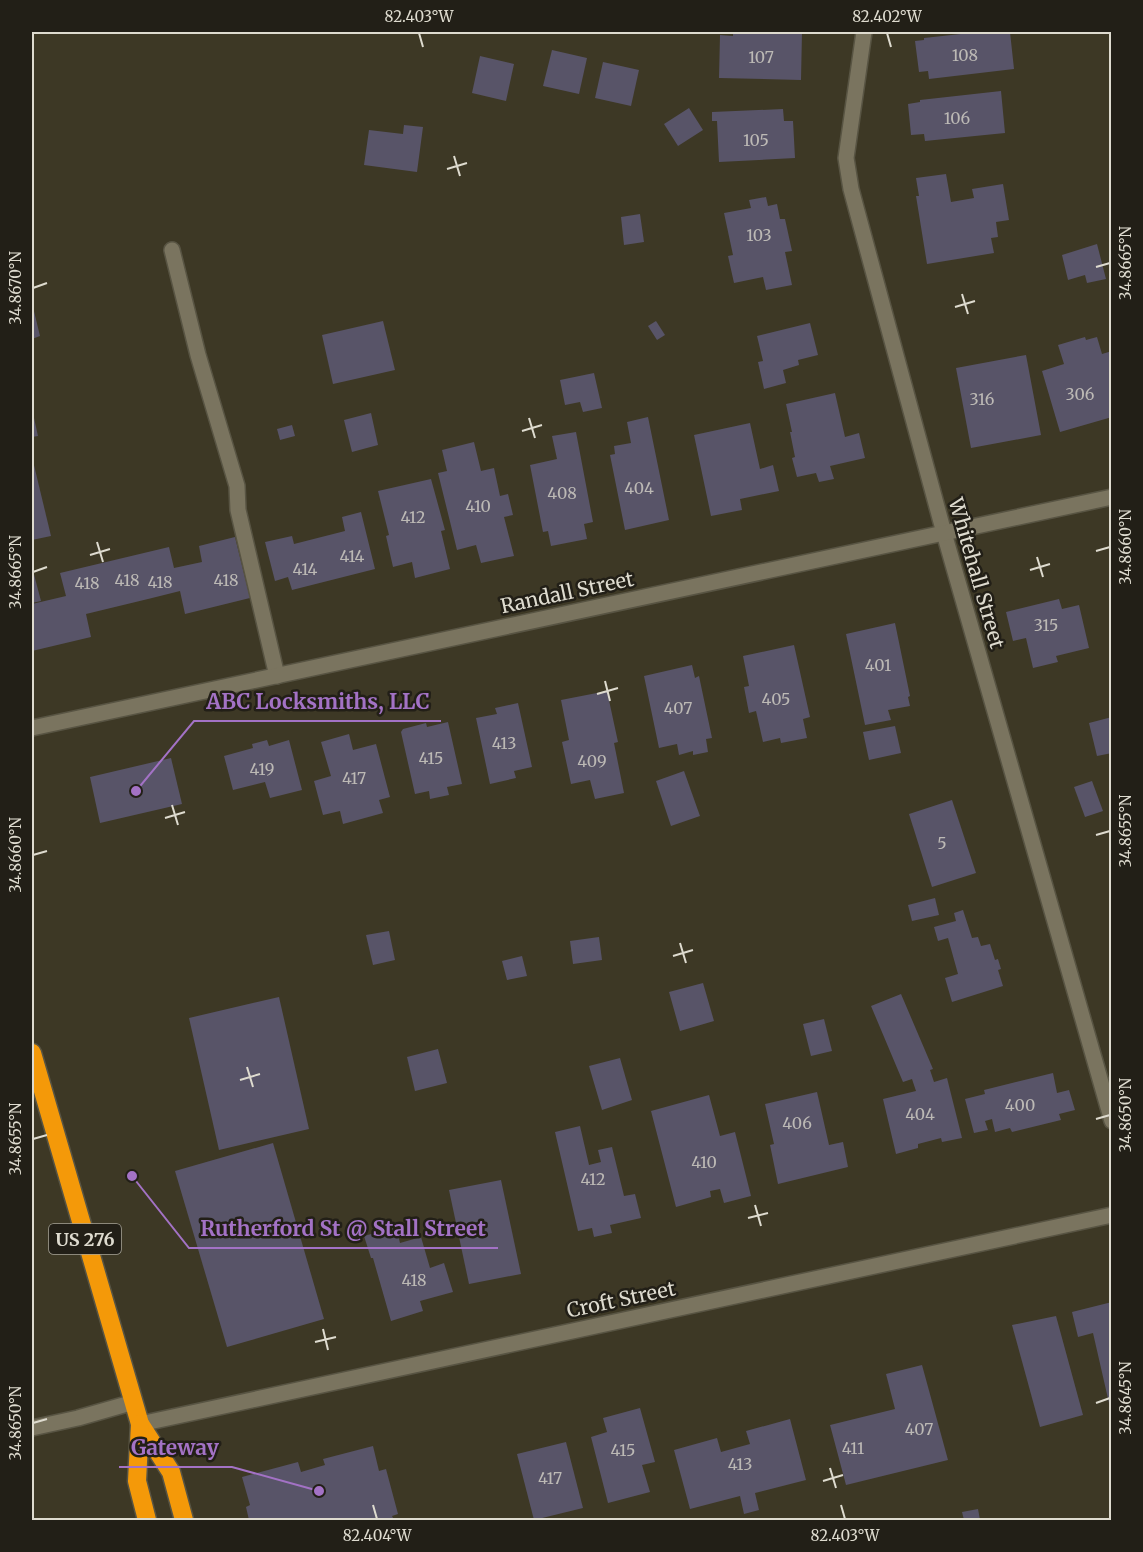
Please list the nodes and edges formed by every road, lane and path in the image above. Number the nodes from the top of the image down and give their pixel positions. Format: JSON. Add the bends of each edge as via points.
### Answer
{"nodes":[{"id":1,"x":864,"y":32,"type":"edge"},
{"id":2,"x":172,"y":250,"type":"dead end"},
{"id":3,"x":1112,"y":497,"type":"edge"},
{"id":4,"x":944,"y":533,"type":"junction"},
{"id":5,"x":277,"y":676,"type":"junction"},
{"id":6,"x":32,"y":728,"type":"edge"},
{"id":7,"x":32,"y":1053,"type":"edge"},
{"id":8,"x":36,"y":1089,"type":"edge"},
{"id":9,"x":1112,"y":1121,"type":"edge"},
{"id":10,"x":1112,"y":1215,"type":"edge"},
{"id":11,"x":134,"y":1402,"type":"junction"},
{"id":12,"x":140,"y":1424,"type":"junction"},
{"id":13,"x":32,"y":1428,"type":"edge"},
{"id":14,"x":147,"y":1521,"type":"edge"},
{"id":15,"x":184,"y":1521,"type":"edge"}],
"edges":[{"from":1,"to":4,"type":"street","name":"Whitehall Street","via":[[846,158],[851,189]]},
{"from":2,"to":5,"type":"street","via":[[237,486],[238,510]]},
{"from":3,"to":4,"type":"street","name":"Randall Street"},
{"from":4,"to":5,"type":"street","name":"Randall Street"},
{"from":4,"to":9,"type":"street","name":"Whitehall Street"},
{"from":5,"to":6,"type":"street","name":"Randall Street"},
{"from":7,"to":8,"type":"highway","number":"US 276"},
{"from":8,"to":11,"type":"highway","number":"US 276"},
{"from":10,"to":12,"type":"street","name":"Croft Street"},
{"from":11,"to":12,"type":"highway","number":"US 276"},
{"from":11,"to":13,"type":"street"},
{"from":12,"to":14,"type":"highway","number":"US 276","via":[[137,1481]]},
{"from":12,"to":15,"type":"highway","number":"US 276","via":[[171,1472]]}]}
